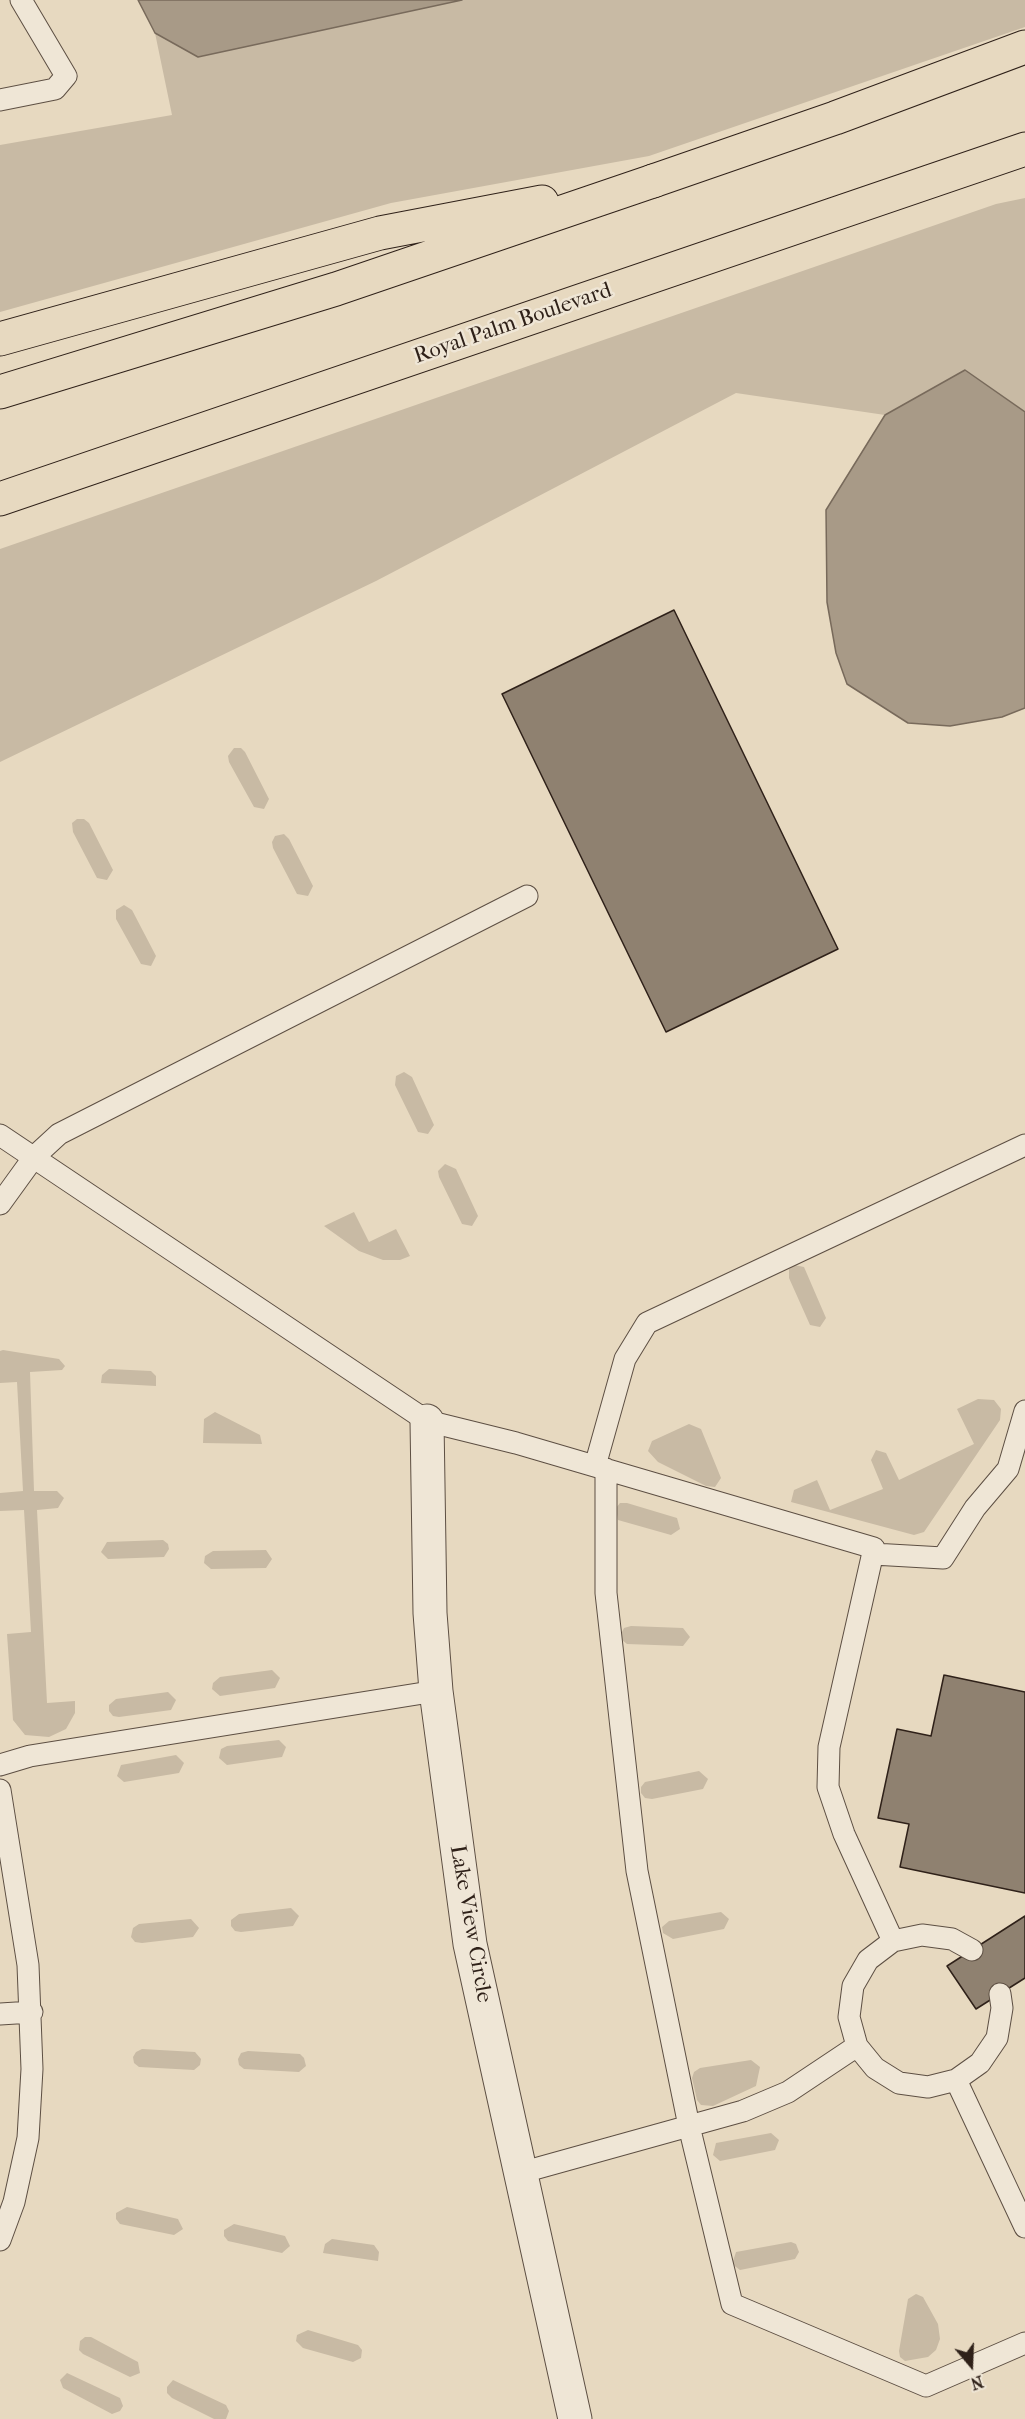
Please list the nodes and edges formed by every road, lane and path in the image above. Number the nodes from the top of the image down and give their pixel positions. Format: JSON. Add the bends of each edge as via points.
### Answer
{"nodes":[{"id":1,"x":21,"y":0,"type":"edge"},
{"id":2,"x":1025,"y":47,"type":"edge"},
{"id":3,"x":0,"y":99,"type":"edge"},
{"id":4,"x":1025,"y":149,"type":"edge"},
{"id":5,"x":653,"y":181,"type":"junction"},
{"id":6,"x":0,"y":339,"type":"edge"},
{"id":7,"x":0,"y":392,"type":"edge"},
{"id":8,"x":0,"y":499,"type":"edge"},
{"id":9,"x":527,"y":896,"type":"dead end"},
{"id":10,"x":0,"y":1135,"type":"edge"},
{"id":11,"x":1025,"y":1145,"type":"edge"},
{"id":12,"x":34,"y":1157,"type":"junction"},
{"id":13,"x":0,"y":1204,"type":"edge"},
{"id":14,"x":1025,"y":1411,"type":"edge"},
{"id":15,"x":427,"y":1421,"type":"junction"},
{"id":16,"x":600,"y":1468,"type":"junction"},
{"id":17,"x":873,"y":1554,"type":"junction"},
{"id":18,"x":436,"y":1691,"type":"junction"},
{"id":19,"x":0,"y":1765,"type":"edge"},
{"id":20,"x":0,"y":1790,"type":"edge"},
{"id":21,"x":893,"y":1941,"type":"junction"},
{"id":22,"x":972,"y":1950,"type":"dead end"},
{"id":23,"x":1000,"y":1994,"type":"dead end"},
{"id":24,"x":32,"y":2012,"type":"junction"},
{"id":25,"x":0,"y":2014,"type":"edge"},
{"id":26,"x":857,"y":2046,"type":"junction"},
{"id":27,"x":956,"y":2080,"type":"junction"},
{"id":28,"x":689,"y":2126,"type":"junction"},
{"id":29,"x":520,"y":2173,"type":"junction"},
{"id":30,"x":1025,"y":2227,"type":"edge"},
{"id":31,"x":0,"y":2240,"type":"edge"},
{"id":32,"x":1025,"y":2343,"type":"edge"},
{"id":33,"x":575,"y":2419,"type":"edge"}],
"edges":[{"from":1,"to":3,"type":"lane","via":[[66,76],[55,89]]},
{"from":2,"to":5,"type":"main road"},
{"from":4,"to":8,"type":"main road","name":"Royal Palm Boulevard"},
{"from":5,"to":6,"type":"main road","via":[[380,233]]},
{"from":5,"to":7,"type":"main road","via":[[336,289]]},
{"from":9,"to":12,"type":"lane","via":[[59,1134]]},
{"from":10,"to":12,"type":"lane"},
{"from":11,"to":16,"type":"lane","via":[[647,1323],[625,1359]]},
{"from":12,"to":13,"type":"lane"},
{"from":12,"to":15,"type":"lane"},
{"from":14,"to":17,"type":"lane","via":[[1008,1469],[975,1508],[943,1558]]},
{"from":15,"to":16,"type":"lane"},
{"from":15,"to":18,"type":"street","name":"Lake View Circle","via":[[430,1613]]},
{"from":16,"to":17,"type":"lane","via":[[874,1548]]},
{"from":16,"to":28,"type":"lane","via":[[606,1593],[637,1871]]},
{"from":17,"to":21,"type":"lane","via":[[829,1747],[828,1787],[844,1834]]},
{"from":18,"to":19,"type":"lane","via":[[30,1756]]},
{"from":18,"to":29,"type":"street","name":"Lake View Circle","via":[[470,1944]]},
{"from":20,"to":24,"type":"lane"},
{"from":21,"to":22,"type":"lane","via":[[922,1935],[952,1939]]},
{"from":21,"to":26,"type":"lane","via":[[868,1960],[853,1986],[849,2017]]},
{"from":23,"to":27,"type":"lane","via":[[997,2038],[981,2063]]},
{"from":24,"to":25,"type":"lane"},
{"from":24,"to":31,"type":"lane","via":[[28,2138],[14,2202]]},
{"from":26,"to":27,"type":"lane","via":[[875,2068],[899,2083],[927,2087]]},
{"from":26,"to":28,"type":"lane","via":[[788,2092],[743,2111]]},
{"from":27,"to":30,"type":"lane"},
{"from":28,"to":29,"type":"lane"},
{"from":28,"to":32,"type":"lane","via":[[732,2304],[926,2386]]},
{"from":29,"to":33,"type":"street","name":"Lake View Circle"}]}
